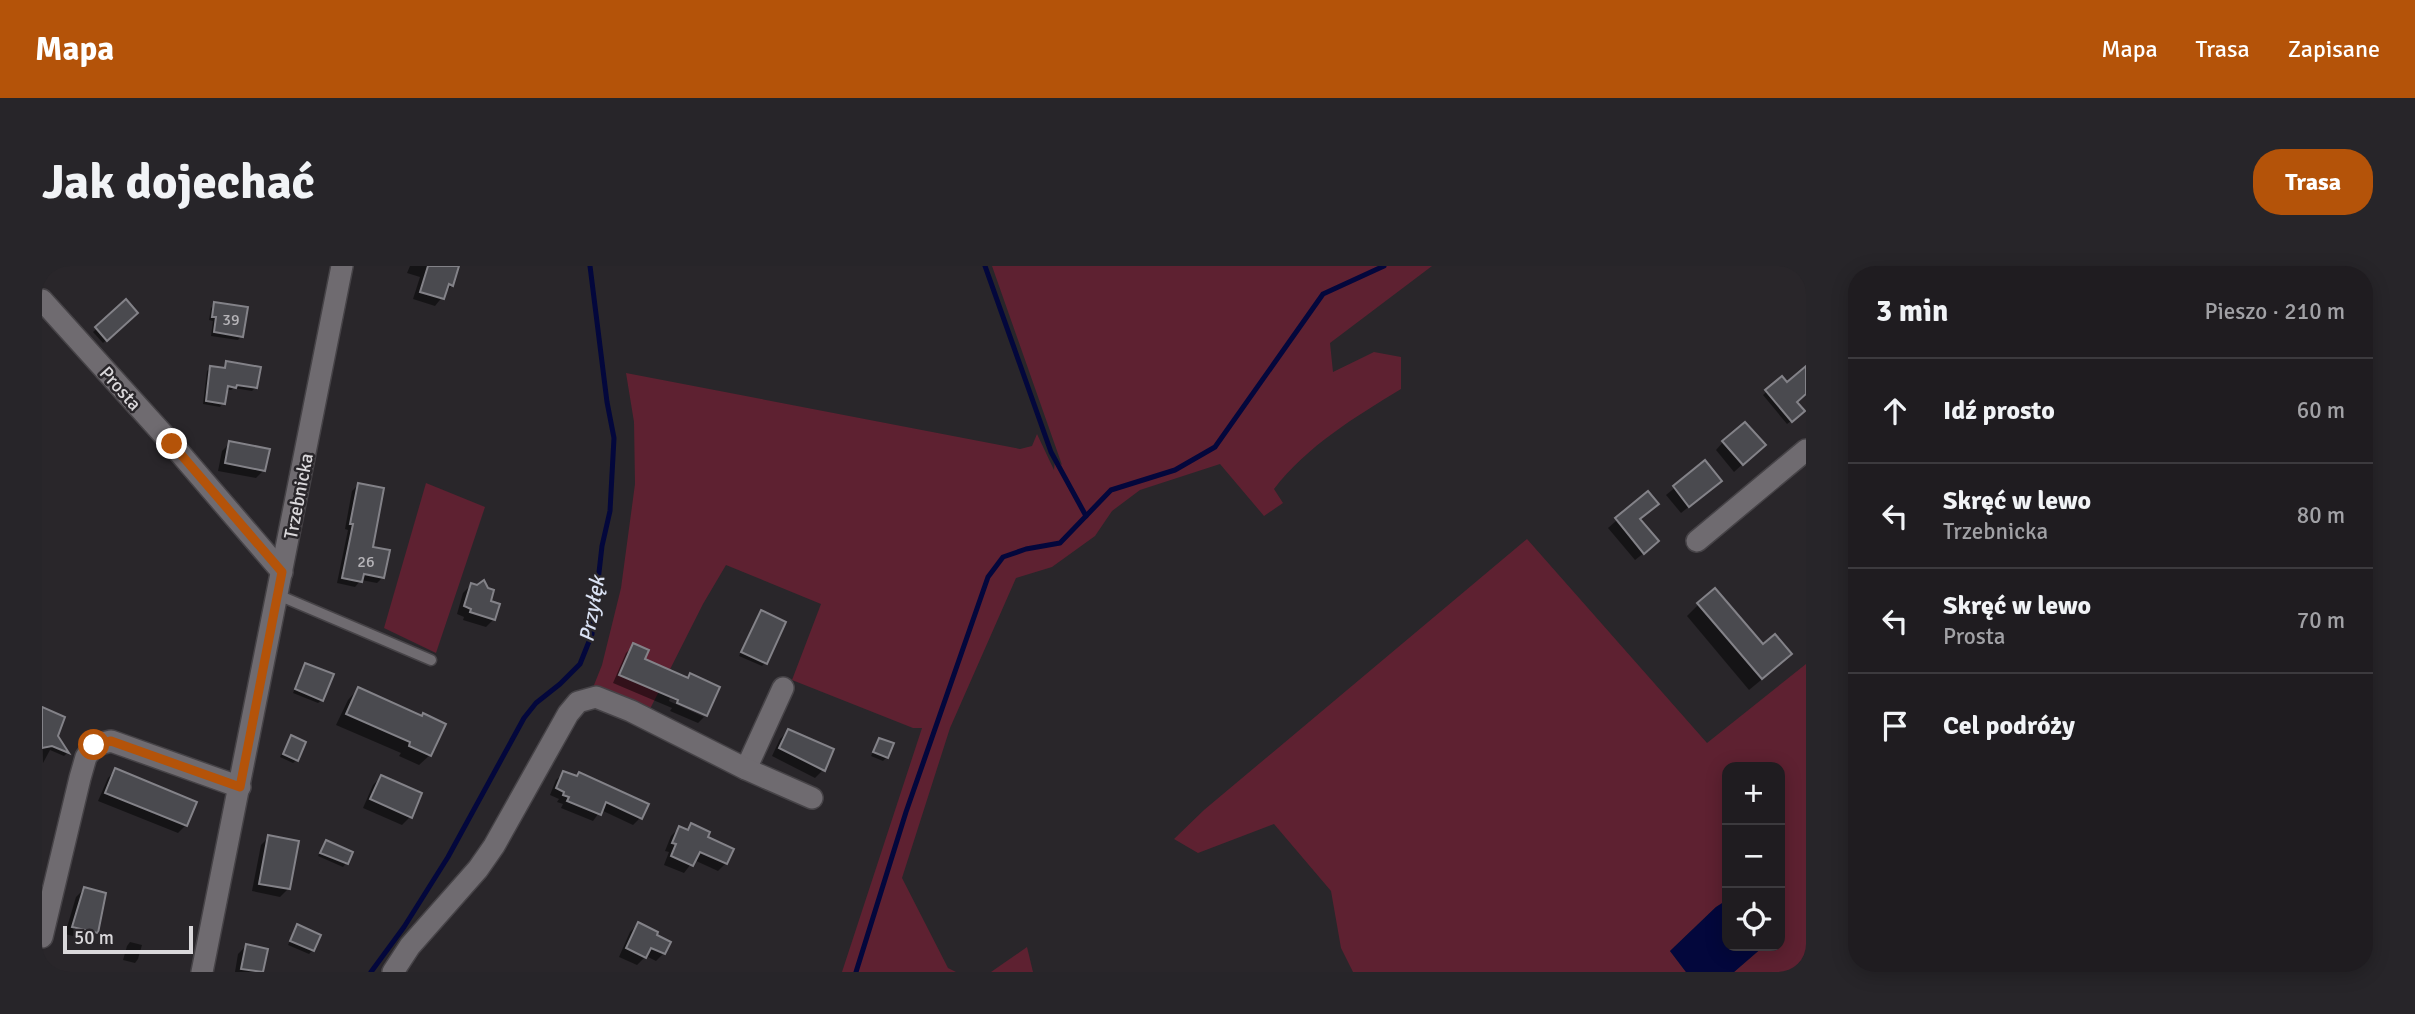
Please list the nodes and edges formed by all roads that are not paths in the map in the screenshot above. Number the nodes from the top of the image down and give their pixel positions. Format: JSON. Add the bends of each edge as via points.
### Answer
{"nodes":[{"id":1,"x":342,"y":266,"type":"edge"},
{"id":2,"x":42,"y":300,"type":"edge"},
{"id":3,"x":1806,"y":450,"type":"edge"},
{"id":4,"x":1697,"y":541,"type":"dead end"},
{"id":5,"x":282,"y":572,"type":"junction"},
{"id":6,"x":278,"y":595,"type":"junction"},
{"id":7,"x":431,"y":660,"type":"dead end"},
{"id":8,"x":783,"y":688,"type":"dead end"},
{"id":9,"x":746,"y":769,"type":"junction"},
{"id":10,"x":240,"y":787,"type":"junction"},
{"id":11,"x":812,"y":798,"type":"dead end"},
{"id":12,"x":42,"y":937,"type":"edge"},
{"id":13,"x":202,"y":972,"type":"edge"},
{"id":14,"x":393,"y":972,"type":"edge"}],
"edges":[{"from":1,"to":5,"type":"street","name":"Trzebnicka"},
{"from":2,"to":5,"type":"street","name":"Prosta"},
{"from":3,"to":4,"type":"street"},
{"from":5,"to":6,"type":"street","name":"Trzebnicka"},
{"from":6,"to":7,"type":"lane"},
{"from":6,"to":10,"type":"street","name":"Trzebnicka"},
{"from":8,"to":9,"type":"street"},
{"from":9,"to":11,"type":"street"},
{"from":9,"to":14,"type":"street","via":[[596,697],[578,702],[494,846]]},
{"from":10,"to":12,"type":"street","via":[[111,741],[94,745],[80,778]]},
{"from":10,"to":13,"type":"street","name":"Trzebnicka"}]}
